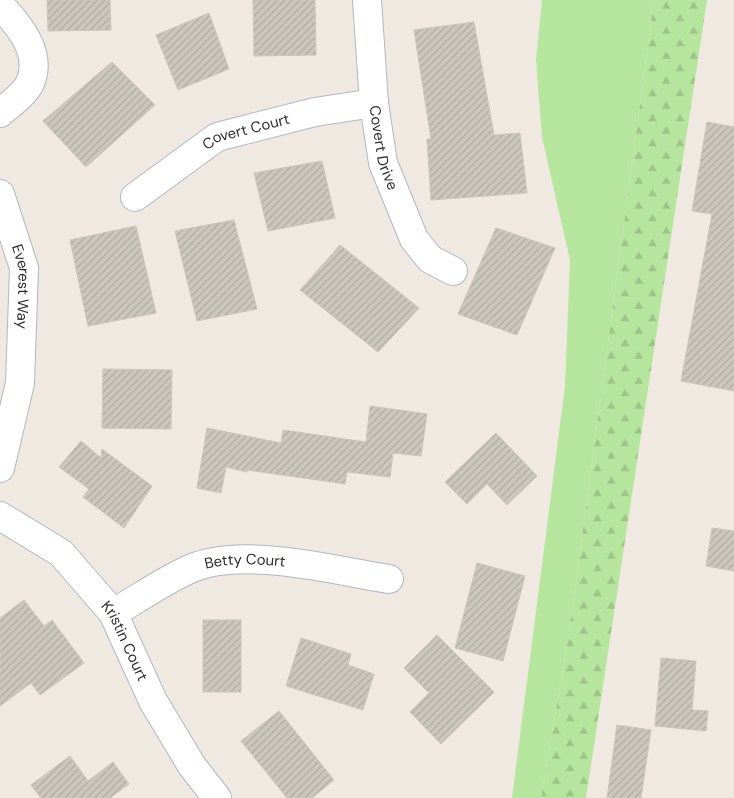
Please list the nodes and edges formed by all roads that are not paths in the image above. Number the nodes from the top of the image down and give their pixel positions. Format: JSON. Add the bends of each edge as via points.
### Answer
{"nodes":[{"id":1,"x":367,"y":0,"type":"edge"},
{"id":2,"x":0,"y":5,"type":"edge"},
{"id":3,"x":374,"y":103,"type":"junction"},
{"id":4,"x":0,"y":113,"type":"edge"},
{"id":5,"x":0,"y":194,"type":"edge"},
{"id":6,"x":135,"y":196,"type":"dead end"},
{"id":7,"x":453,"y":271,"type":"dead end"},
{"id":8,"x":10,"y":382,"type":"edge"},
{"id":9,"x":0,"y":468,"type":"edge"},
{"id":10,"x":0,"y":516,"type":"edge"},
{"id":11,"x":390,"y":579,"type":"dead end"},
{"id":12,"x":113,"y":613,"type":"junction"},
{"id":13,"x":217,"y":798,"type":"edge"}],
"edges":[{"from":1,"to":3,"type":"street","name":"Covert Drive"},
{"from":2,"to":4,"type":"street","via":[[20,27],[30,46],[34,67],[29,84]]},
{"from":3,"to":6,"type":"street","name":"Covert Court","via":[[315,112],[217,137]]},
{"from":3,"to":7,"type":"street","name":"Covert Drive","via":[[383,163],[414,240],[430,259]]},
{"from":5,"to":8,"type":"street","name":"Everest Way","via":[[24,268]]},
{"from":8,"to":9,"type":"street","name":"Everest Way"},
{"from":10,"to":12,"type":"street","name":"Kristin Court","via":[[61,553]]},
{"from":11,"to":12,"type":"street","name":"Betty Court","via":[[234,558],[190,569]]},
{"from":12,"to":13,"type":"street","name":"Kristin Court","via":[[153,701],[192,766]]}]}
